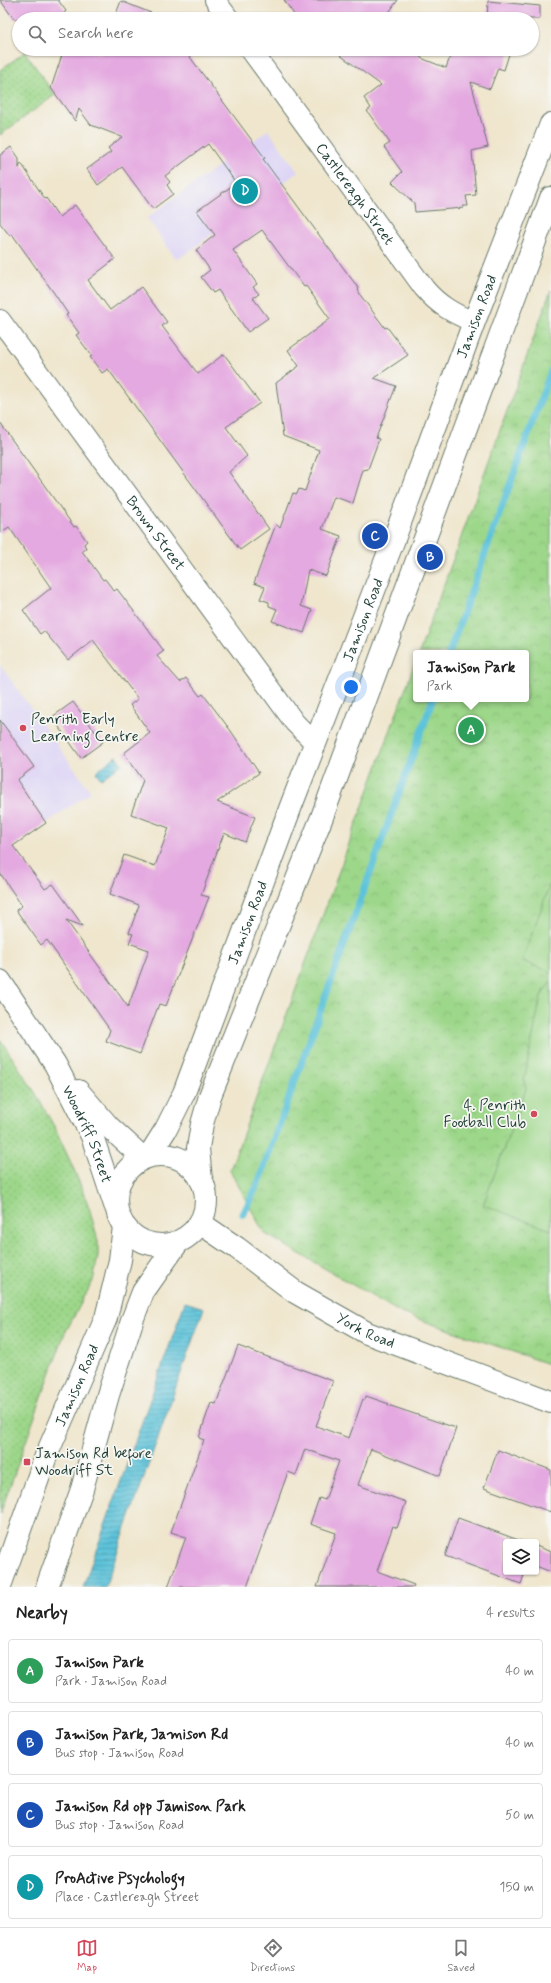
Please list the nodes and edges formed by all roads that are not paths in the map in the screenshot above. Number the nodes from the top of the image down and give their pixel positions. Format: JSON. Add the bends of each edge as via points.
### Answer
{"nodes":[{"id":1,"x":215,"y":0,"type":"edge"},
{"id":2,"x":224,"y":12,"type":"edge"},
{"id":3,"x":255,"y":56,"type":"edge"},
{"id":4,"x":551,"y":124,"type":"edge"},
{"id":5,"x":551,"y":198,"type":"edge"},
{"id":6,"x":0,"y":320,"type":"edge"},
{"id":7,"x":474,"y":322,"type":"junction"},
{"id":8,"x":315,"y":743,"type":"junction"},
{"id":9,"x":0,"y":981,"type":"edge"},
{"id":10,"x":55,"y":1064,"type":"junction"},
{"id":11,"x":146,"y":1157,"type":"junction"},
{"id":12,"x":201,"y":1180,"type":"junction"},
{"id":13,"x":115,"y":1206,"type":"junction"},
{"id":14,"x":200,"y":1223,"type":"junction"},
{"id":15,"x":124,"y":1226,"type":"junction"},
{"id":16,"x":178,"y":1242,"type":"junction"},
{"id":17,"x":551,"y":1402,"type":"edge"},
{"id":18,"x":0,"y":1586,"type":"edge"},
{"id":19,"x":47,"y":1587,"type":"edge"}],
"edges":[{"from":1,"to":2,"type":"street"},
{"from":3,"to":7,"type":"street","name":"Castlereagh Street","via":[[424,288],[450,312]]},
{"from":4,"to":7,"type":"main road","name":"Jamison Road"},
{"from":5,"to":12,"type":"main road","name":"Jamison Road","via":[[322,817],[210,1096],[198,1148]]},
{"from":6,"to":8,"type":"street","name":"Brown Street","via":[[295,724]]},
{"from":7,"to":8,"type":"main road","name":"Jamison Road"},
{"from":8,"to":11,"type":"main road","name":"Jamison Road","via":[[184,1092],[166,1129]]},
{"from":9,"to":10,"type":"main road","name":"Woodriff Street"},
{"from":10,"to":11,"type":"main road","name":"Woodriff Street","via":[[108,1126]]},
{"from":10,"to":13,"type":"main road","name":"Woodriff Street","via":[[92,1136]]},
{"from":11,"to":12,"type":"main road","via":[[168,1155],[180,1159],[193,1168]]},
{"from":11,"to":13,"type":"main road","via":[[132,1164],[122,1176],[116,1191]]},
{"from":12,"to":14,"type":"main road","via":[[206,1194],[205,1209]]},
{"from":13,"to":15,"type":"main road"},
{"from":14,"to":16,"type":"main road","via":[[194,1231]]},
{"from":14,"to":17,"type":"main road","name":"York Road","via":[[238,1248],[295,1292],[367,1333]]},
{"from":15,"to":16,"type":"main road","via":[[130,1234],[143,1242],[158,1246]]},
{"from":15,"to":18,"type":"main road","name":"Jamison Road","via":[[118,1270],[106,1318],[46,1456]]},
{"from":16,"to":19,"type":"main road","name":"Jamison Road","via":[[143,1292],[133,1318],[82,1489]]}]}
